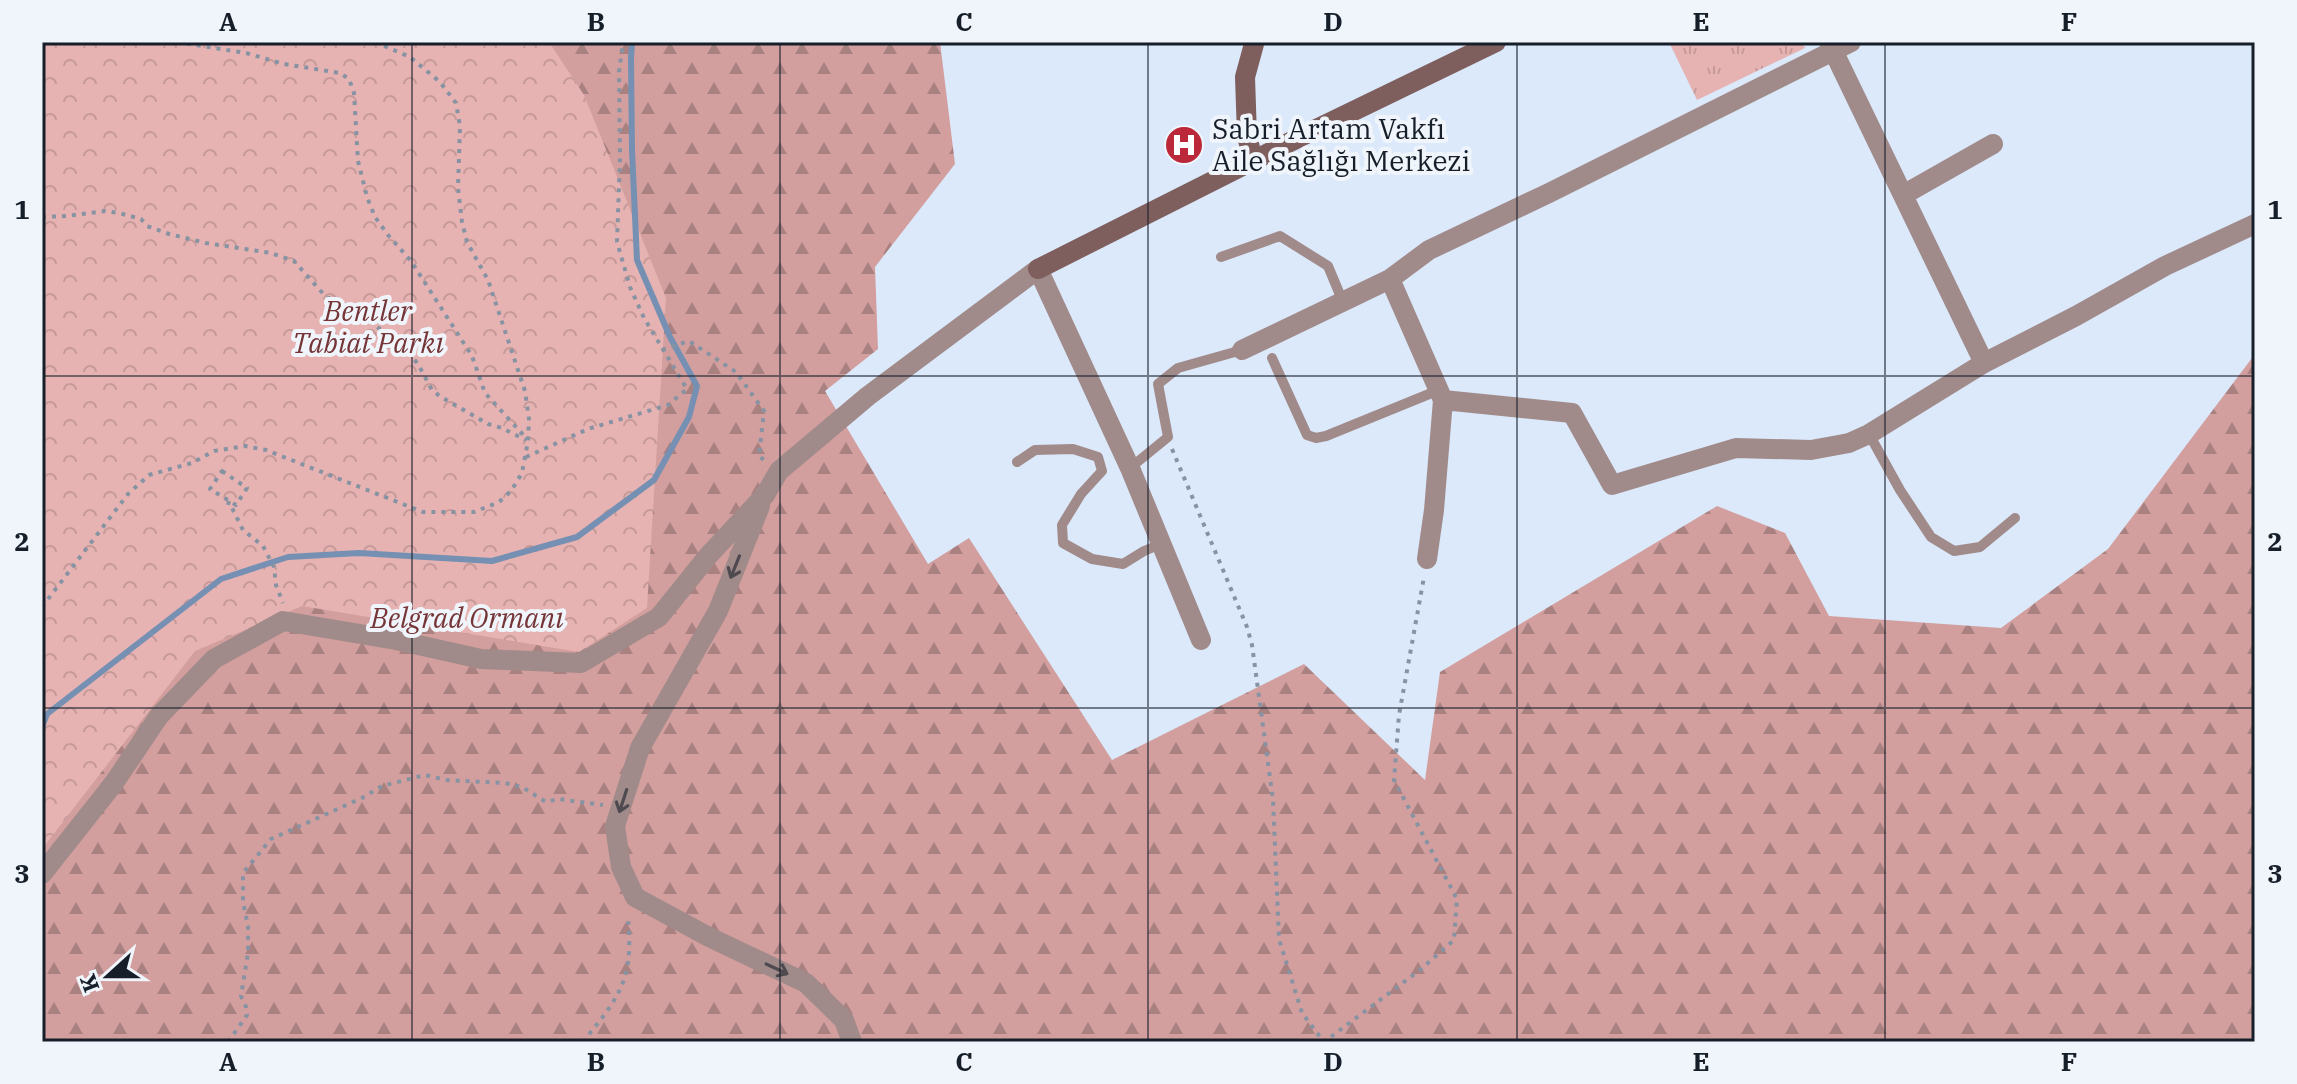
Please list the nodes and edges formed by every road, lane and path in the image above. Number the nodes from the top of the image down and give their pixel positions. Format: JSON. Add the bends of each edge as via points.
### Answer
{"nodes":[{"id":1,"x":177,"y":42,"type":"edge"},
{"id":2,"x":375,"y":42,"type":"edge"},
{"id":3,"x":623,"y":42,"type":"edge"},
{"id":4,"x":1496,"y":42,"type":"edge"},
{"id":5,"x":1254,"y":43,"type":"edge"},
{"id":6,"x":1838,"y":45,"type":"edge"},
{"id":7,"x":1993,"y":144,"type":"dead end"},
{"id":8,"x":1253,"y":160,"type":"junction"},
{"id":9,"x":1903,"y":195,"type":"junction"},
{"id":10,"x":42,"y":217,"type":"edge"},
{"id":11,"x":2255,"y":224,"type":"edge"},
{"id":12,"x":1221,"y":257,"type":"dead end"},
{"id":13,"x":1038,"y":269,"type":"junction"},
{"id":14,"x":1390,"y":279,"type":"junction"},
{"id":15,"x":1343,"y":303,"type":"junction"},
{"id":16,"x":662,"y":350,"type":"junction"},
{"id":17,"x":1242,"y":350,"type":"joint"},
{"id":18,"x":1272,"y":358,"type":"dead end"},
{"id":19,"x":1984,"y":363,"type":"junction"},
{"id":20,"x":1441,"y":395,"type":"junction"},
{"id":21,"x":1869,"y":434,"type":"junction"},
{"id":22,"x":1168,"y":437,"type":"junction"},
{"id":23,"x":528,"y":441,"type":"junction"},
{"id":24,"x":1118,"y":443,"type":"junction"},
{"id":25,"x":526,"y":457,"type":"junction"},
{"id":26,"x":1098,"y":457,"type":"junction"},
{"id":27,"x":1017,"y":462,"type":"dead end"},
{"id":28,"x":1130,"y":468,"type":"junction"},
{"id":29,"x":779,"y":471,"type":"junction"},
{"id":30,"x":765,"y":495,"type":"junction"},
{"id":31,"x":229,"y":501,"type":"junction"},
{"id":32,"x":2015,"y":518,"type":"dead end"},
{"id":33,"x":1161,"y":544,"type":"junction"},
{"id":34,"x":1427,"y":559,"type":"joint"},
{"id":35,"x":276,"y":585,"type":"dead end"},
{"id":36,"x":42,"y":607,"type":"edge"},
{"id":37,"x":1201,"y":640,"type":"dead end"},
{"id":38,"x":621,"y":808,"type":"junction"},
{"id":39,"x":42,"y":874,"type":"edge"},
{"id":40,"x":632,"y":889,"type":"junction"},
{"id":41,"x":228,"y":1042,"type":"edge"},
{"id":42,"x":583,"y":1042,"type":"edge"},
{"id":43,"x":852,"y":1042,"type":"edge"},
{"id":44,"x":1324,"y":1042,"type":"edge"}],
"edges":[{"from":1,"to":23,"type":"path","via":[[349,79],[358,161],[375,217],[465,344],[485,393]]},
{"from":2,"to":23,"type":"path","via":[[410,57],[456,103],[462,222],[488,280],[525,391]]},
{"from":3,"to":16,"type":"path","via":[[617,242],[630,287]]},
{"from":4,"to":8,"type":"street"},
{"from":5,"to":8,"type":"street","via":[[1245,77]]},
{"from":6,"to":9,"type":"street"},
{"from":6,"to":14,"type":"street","via":[[1429,250]]},
{"from":7,"to":9,"type":"street"},
{"from":8,"to":13,"type":"street"},
{"from":9,"to":19,"type":"street"},
{"from":10,"to":23,"type":"path","via":[[119,213],[169,234],[294,261],[327,298],[338,299],[401,344],[441,397]]},
{"from":11,"to":19,"type":"street"},
{"from":12,"to":15,"type":"lane","via":[[1280,236],[1328,266]]},
{"from":13,"to":24,"type":"street"},
{"from":13,"to":29,"type":"street","via":[[868,396]]},
{"from":14,"to":15,"type":"street"},
{"from":14,"to":20,"type":"street"},
{"from":15,"to":17,"type":"street"},
{"from":16,"to":25,"type":"path","via":[[687,389],[668,405],[588,429]]},
{"from":16,"to":29,"type":"path","via":[[689,341],[736,372],[764,411],[759,456]]},
{"from":17,"to":22,"type":"lane","via":[[1178,368],[1158,384]]},
{"from":18,"to":20,"type":"lane","via":[[1307,435],[1316,438]]},
{"from":19,"to":21,"type":"street"},
{"from":20,"to":21,"type":"street","via":[[1572,413],[1612,485],[1736,448],[1811,450]]},
{"from":20,"to":34,"type":"street"},
{"from":21,"to":32,"type":"lane","via":[[1931,537],[1954,551],[1980,547]]},
{"from":22,"to":28,"type":"lane"},
{"from":22,"to":44,"type":"path","via":[[1252,645],[1273,800],[1279,939],[1302,1013]]},
{"from":23,"to":25,"type":"path"},
{"from":24,"to":26,"type":"lane"},
{"from":24,"to":28,"type":"street"},
{"from":25,"to":36,"type":"path","via":[[522,473],[499,502],[474,512],[423,512],[266,450],[245,446],[214,451],[149,475],[128,494]]},
{"from":26,"to":27,"type":"lane","via":[[1073,449],[1035,450]]},
{"from":26,"to":33,"type":"lane","via":[[1102,471],[1062,525],[1063,543],[1092,559],[1123,564]]},
{"from":28,"to":33,"type":"street"},
{"from":29,"to":30,"type":"street"},
{"from":30,"to":38,"type":"street","one_way":true,"via":[[718,611],[640,748]]},
{"from":30,"to":39,"type":"street","via":[[659,617],[581,663],[481,659],[283,621],[214,659],[159,716]]},
{"from":31,"to":31,"type":"path","via":[[236,505],[247,488],[222,471],[210,489]]},
{"from":31,"to":35,"type":"path","via":[[243,530],[263,546]]},
{"from":33,"to":37,"type":"street"},
{"from":34,"to":44,"type":"path","via":[[1399,715],[1394,780],[1457,899],[1454,940]]},
{"from":38,"to":40,"type":"street","via":[[615,826],[621,867]]},
{"from":38,"to":41,"type":"path","via":[[546,802],[505,783],[425,775],[382,786],[271,839],[243,873],[248,953],[241,996],[247,1015]]},
{"from":40,"to":42,"type":"path","via":[[626,975]]},
{"from":40,"to":43,"type":"street","one_way":true,"via":[[635,897],[709,937],[806,983],[844,1020]]}]}
